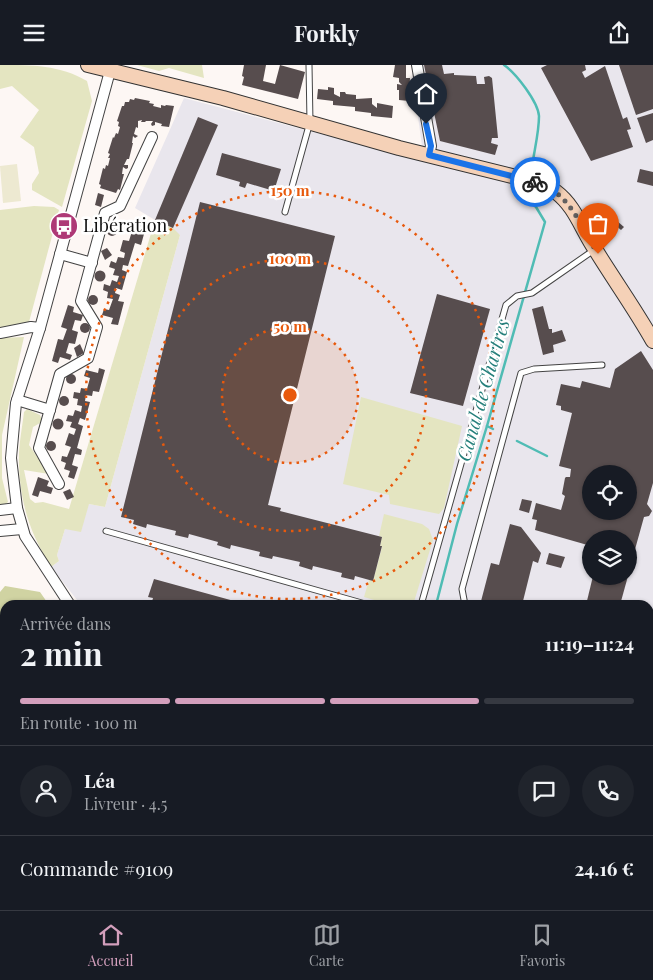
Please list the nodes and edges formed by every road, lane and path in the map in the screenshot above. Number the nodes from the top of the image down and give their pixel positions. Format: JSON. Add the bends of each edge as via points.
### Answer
{"nodes":[{"id":1,"x":88,"y":65,"type":"edge"},
{"id":2,"x":309,"y":65,"type":"edge"},
{"id":3,"x":417,"y":65,"type":"edge"},
{"id":4,"x":109,"y":68,"type":"edge"},
{"id":5,"x":310,"y":121,"type":"junction"},
{"id":6,"x":152,"y":137,"type":"dead end"},
{"id":7,"x":429,"y":155,"type":"junction"},
{"id":8,"x":285,"y":212,"type":"dead end"},
{"id":9,"x":595,"y":250,"type":"junction"},
{"id":10,"x":60,"y":254,"type":"junction"},
{"id":11,"x":92,"y":263,"type":"junction"},
{"id":12,"x":40,"y":328,"type":"junction"},
{"id":13,"x":0,"y":333,"type":"edge"},
{"id":14,"x":653,"y":341,"type":"edge"},
{"id":15,"x":602,"y":365,"type":"dead end"},
{"id":16,"x":17,"y":400,"type":"junction"},
{"id":17,"x":50,"y":410,"type":"junction"},
{"id":18,"x":59,"y":484,"type":"dead end"},
{"id":19,"x":17,"y":508,"type":"junction"},
{"id":20,"x":0,"y":510,"type":"edge"},
{"id":21,"x":22,"y":529,"type":"junction"},
{"id":22,"x":0,"y":531,"type":"edge"},
{"id":23,"x":106,"y":531,"type":"dead end"},
{"id":24,"x":67,"y":600,"type":"edge"},
{"id":25,"x":351,"y":600,"type":"edge"},
{"id":26,"x":421,"y":600,"type":"edge"},
{"id":27,"x":464,"y":600,"type":"edge"}],
"edges":[{"from":1,"to":4,"type":"main road"},
{"from":2,"to":5,"type":"lane"},
{"from":3,"to":7,"type":"street","via":[[431,146]]},
{"from":4,"to":5,"type":"main road"},
{"from":4,"to":10,"type":"street"},
{"from":5,"to":7,"type":"main road"},
{"from":5,"to":8,"type":"lane"},
{"from":6,"to":11,"type":"street","via":[[120,205],[105,213]]},
{"from":7,"to":9,"type":"main road","via":[[539,183],[554,191],[568,203]]},
{"from":9,"to":14,"type":"main road"},
{"from":9,"to":26,"type":"lane","via":[[532,293],[517,296],[506,305]]},
{"from":10,"to":11,"type":"street"},
{"from":10,"to":12,"type":"street"},
{"from":11,"to":17,"type":"street","via":[[81,301],[97,327],[88,358],[60,374]]},
{"from":12,"to":13,"type":"street"},
{"from":12,"to":16,"type":"street"},
{"from":15,"to":27,"type":"lane","via":[[534,369],[520,373],[462,589]]},
{"from":16,"to":17,"type":"street"},
{"from":16,"to":19,"type":"street","via":[[11,458]]},
{"from":17,"to":18,"type":"street","via":[[40,449]]},
{"from":19,"to":20,"type":"street"},
{"from":19,"to":21,"type":"street"},
{"from":21,"to":22,"type":"street"},
{"from":21,"to":24,"type":"street"},
{"from":23,"to":25,"type":"lane"}]}
